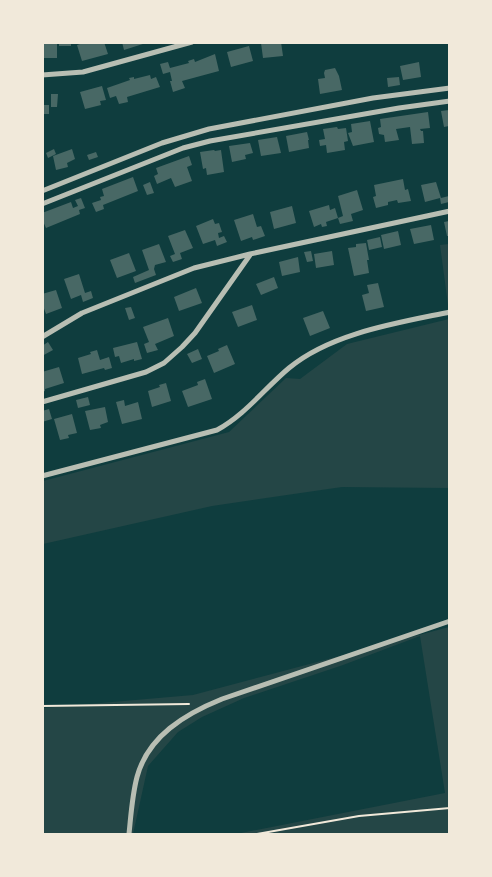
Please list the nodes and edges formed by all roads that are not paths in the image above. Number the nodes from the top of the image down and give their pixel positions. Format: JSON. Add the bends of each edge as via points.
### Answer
{"nodes":[{"id":1,"x":192,"y":42,"type":"edge"},
{"id":2,"x":42,"y":75,"type":"edge"},
{"id":3,"x":450,"y":88,"type":"edge"},
{"id":4,"x":450,"y":101,"type":"edge"},
{"id":5,"x":42,"y":191,"type":"edge"},
{"id":6,"x":42,"y":204,"type":"edge"},
{"id":7,"x":450,"y":211,"type":"edge"},
{"id":8,"x":250,"y":254,"type":"junction"},
{"id":9,"x":450,"y":312,"type":"edge"},
{"id":10,"x":42,"y":337,"type":"edge"},
{"id":11,"x":42,"y":402,"type":"edge"},
{"id":12,"x":42,"y":476,"type":"edge"},
{"id":13,"x":450,"y":621,"type":"edge"},
{"id":14,"x":129,"y":834,"type":"edge"}],
"edges":[{"from":1,"to":2,"type":"street","via":[[83,72]]},
{"from":3,"to":5,"type":"street","via":[[373,98],[202,130]]},
{"from":4,"to":6,"type":"street","via":[[210,141],[183,148]]},
{"from":7,"to":8,"type":"street"},
{"from":8,"to":10,"type":"street","via":[[194,268],[72,318]]},
{"from":8,"to":11,"type":"street","via":[[195,333],[164,363],[146,372]]},
{"from":9,"to":12,"type":"street","via":[[369,331],[311,353],[217,430]]},
{"from":13,"to":14,"type":"street","via":[[204,706],[176,723],[155,742],[141,764],[134,790]]}]}
